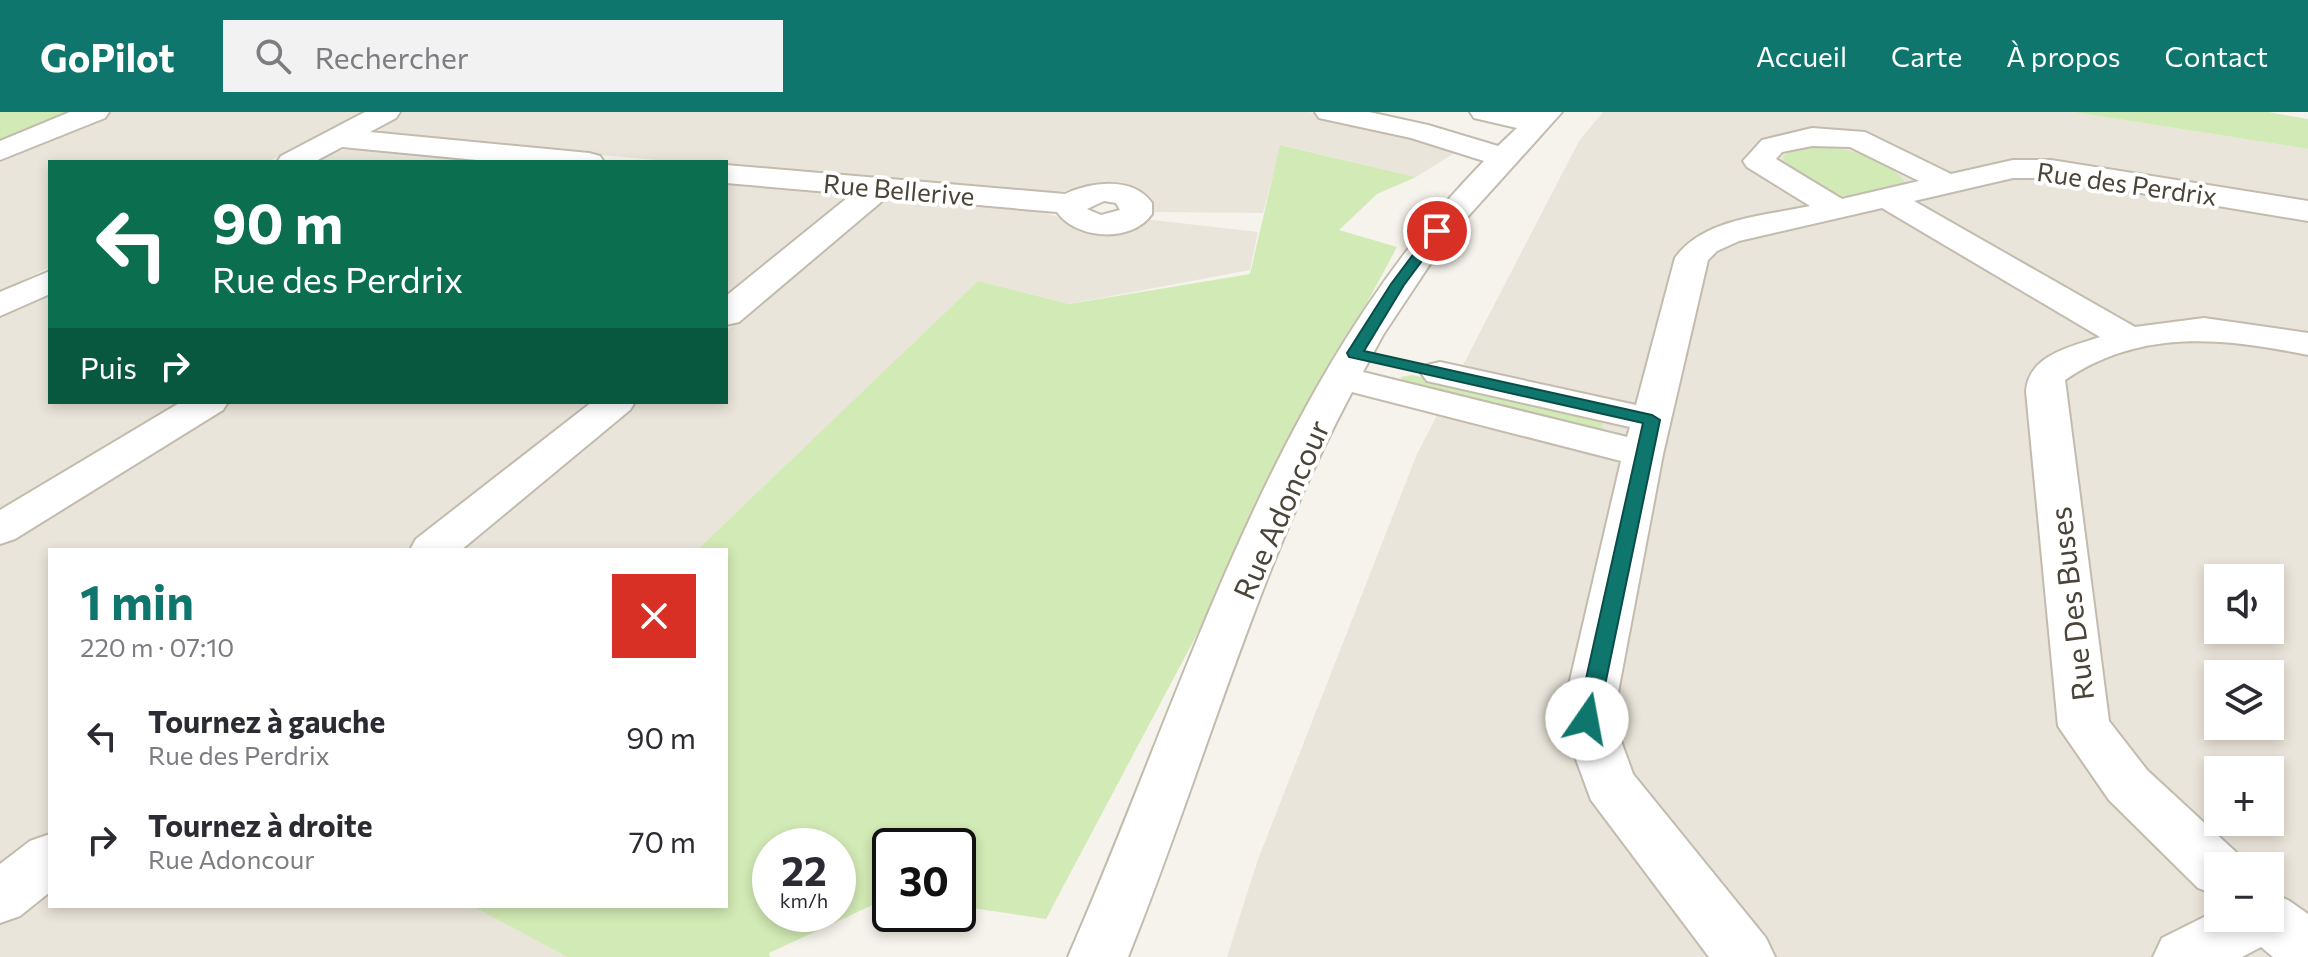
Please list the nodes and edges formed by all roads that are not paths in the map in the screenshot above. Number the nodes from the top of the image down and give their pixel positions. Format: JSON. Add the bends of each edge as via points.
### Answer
{"nodes":[{"id":1,"x":95,"y":112,"type":"edge"},
{"id":2,"x":386,"y":112,"type":"edge"},
{"id":3,"x":1329,"y":112,"type":"edge"},
{"id":4,"x":1484,"y":112,"type":"edge"},
{"id":5,"x":1432,"y":118,"type":"edge"},
{"id":6,"x":1542,"y":118,"type":"edge"},
{"id":7,"x":341,"y":138,"type":"junction"},
{"id":8,"x":0,"y":151,"type":"edge"},
{"id":9,"x":1505,"y":158,"type":"junction"},
{"id":10,"x":296,"y":160,"type":"edge"},
{"id":11,"x":568,"y":160,"type":"edge"},
{"id":12,"x":728,"y":174,"type":"edge"},
{"id":13,"x":1946,"y":183,"type":"junction"},
{"id":14,"x":880,"y":187,"type":"junction"},
{"id":15,"x":1887,"y":198,"type":"junction"},
{"id":16,"x":1072,"y":204,"type":"dead end"},
{"id":17,"x":1837,"y":209,"type":"junction"},
{"id":18,"x":2308,"y":211,"type":"edge"},
{"id":19,"x":48,"y":282,"type":"edge"},
{"id":20,"x":0,"y":305,"type":"edge"},
{"id":21,"x":728,"y":312,"type":"edge"},
{"id":22,"x":2129,"y":339,"type":"junction"},
{"id":23,"x":2308,"y":344,"type":"edge"},
{"id":24,"x":1348,"y":366,"type":"junction"},
{"id":25,"x":206,"y":404,"type":"edge"},
{"id":26,"x":614,"y":404,"type":"edge"},
{"id":27,"x":1647,"y":437,"type":"junction"},
{"id":28,"x":0,"y":529,"type":"edge"},
{"id":29,"x":434,"y":548,"type":"edge"},
{"id":30,"x":2204,"y":858,"type":"edge"},
{"id":31,"x":48,"y":860,"type":"edge"},
{"id":32,"x":0,"y":898,"type":"edge"},
{"id":33,"x":2235,"y":932,"type":"edge"},
{"id":34,"x":2284,"y":932,"type":"edge"},
{"id":35,"x":2308,"y":948,"type":"edge"},
{"id":36,"x":1098,"y":957,"type":"edge"},
{"id":37,"x":1745,"y":957,"type":"edge"},
{"id":38,"x":2183,"y":957,"type":"edge"}],
"edges":[{"from":1,"to":8,"type":"street"},
{"from":2,"to":7,"type":"street"},
{"from":3,"to":5,"type":"street"},
{"from":4,"to":6,"type":"street"},
{"from":5,"to":9,"type":"street"},
{"from":6,"to":9,"type":"street","name":"Rue Adoncour"},
{"from":7,"to":10,"type":"street"},
{"from":7,"to":11,"type":"street"},
{"from":9,"to":24,"type":"street","name":"Rue Adoncour","via":[[1418,255]]},
{"from":12,"to":14,"type":"street","name":"Rue Bellerive"},
{"from":13,"to":15,"type":"street","name":"Rue des Perdrix"},
{"from":13,"to":17,"type":"street","via":[[1855,138],[1812,137],[1772,146],[1758,161]]},
{"from":13,"to":18,"type":"street","name":"Rue des Perdrix","via":[[2037,168]]},
{"from":14,"to":16,"type":"street","name":"Rue Bellerive"},
{"from":14,"to":21,"type":"street"},
{"from":15,"to":17,"type":"street","name":"Rue des Perdrix"},
{"from":15,"to":22,"type":"street"},
{"from":17,"to":27,"type":"street","name":"Rue des Perdrix","via":[[1728,234],[1705,244],[1692,258]]},
{"from":19,"to":20,"type":"street"},
{"from":22,"to":23,"type":"street","name":"Rue Des Buses","via":[[2200,326]]},
{"from":22,"to":30,"type":"street","name":"Rue Des Buses","via":[[2060,364],[2046,376],[2084,726],[2128,785]]},
{"from":24,"to":27,"type":"street"},
{"from":24,"to":36,"type":"street","name":"Rue Adoncour","via":[[1274,517]]},
{"from":25,"to":28,"type":"street"},
{"from":26,"to":29,"type":"street"},
{"from":27,"to":37,"type":"street","name":"Rue des Perdrix","via":[[1587,719],[1610,785]]},
{"from":31,"to":32,"type":"street"},
{"from":33,"to":38,"type":"street"},
{"from":34,"to":35,"type":"street"}]}
